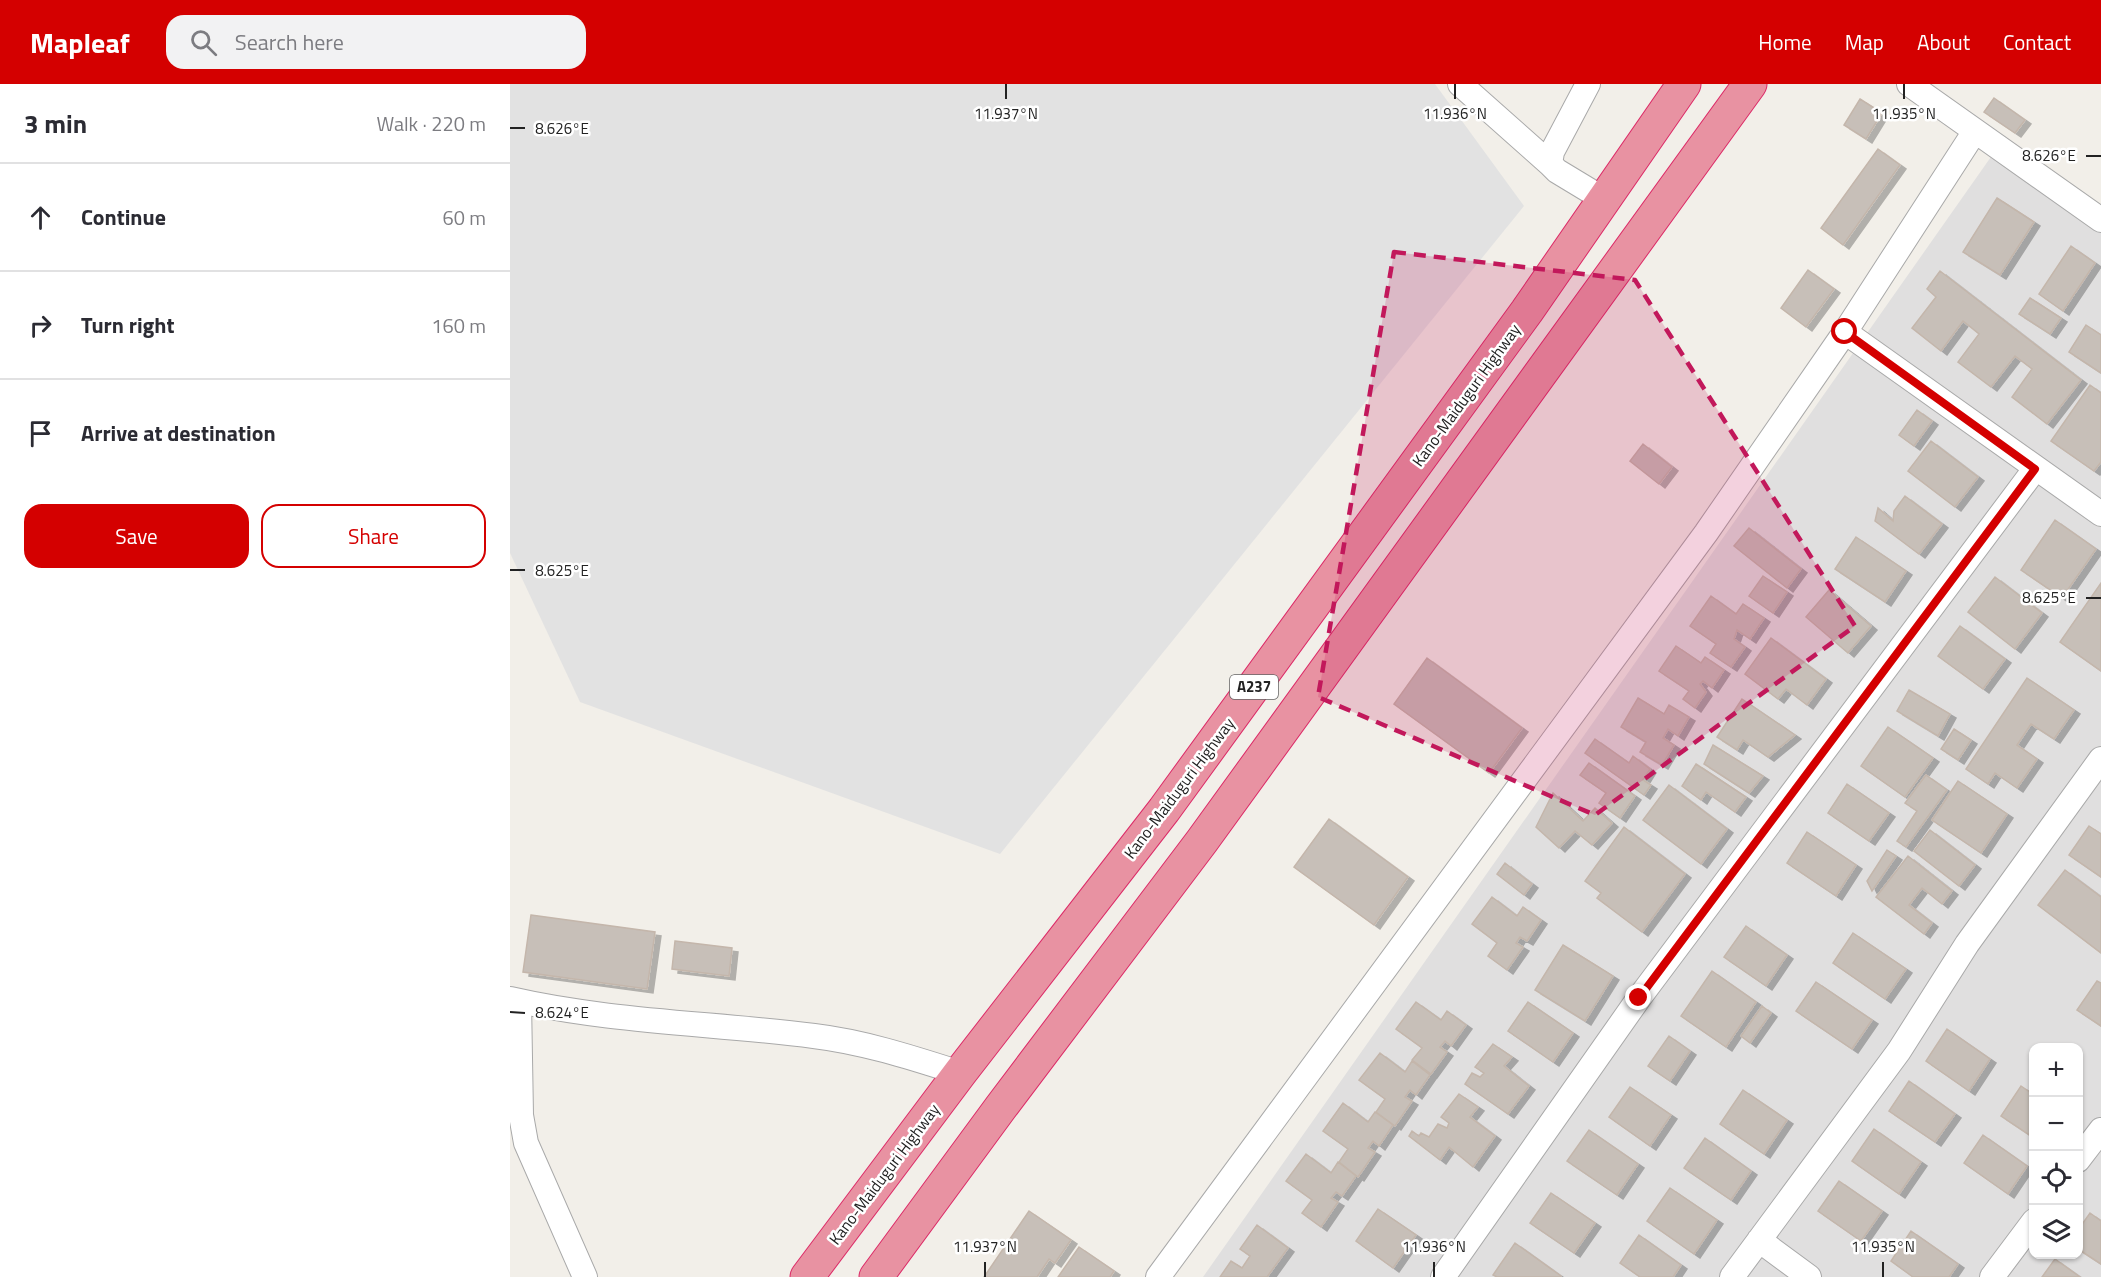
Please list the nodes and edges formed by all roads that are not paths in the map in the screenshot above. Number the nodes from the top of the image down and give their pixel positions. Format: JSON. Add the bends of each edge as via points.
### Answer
{"nodes":[{"id":1,"x":1460,"y":84,"type":"edge"},
{"id":2,"x":1588,"y":84,"type":"edge"},
{"id":3,"x":1684,"y":84,"type":"edge"},
{"id":4,"x":1750,"y":84,"type":"edge"},
{"id":5,"x":1909,"y":84,"type":"edge"},
{"id":6,"x":1975,"y":131,"type":"junction"},
{"id":7,"x":1550,"y":164,"type":"junction"},
{"id":8,"x":1605,"y":200,"type":"junction"},
{"id":9,"x":2101,"y":220,"type":"edge"},
{"id":10,"x":1845,"y":332,"type":"junction"},
{"id":11,"x":2035,"y":469,"type":"junction"},
{"id":12,"x":2101,"y":514,"type":"edge"},
{"id":13,"x":2101,"y":759,"type":"edge"},
{"id":14,"x":514,"y":1000,"type":"edge"},
{"id":15,"x":960,"y":1073,"type":"junction"},
{"id":16,"x":2101,"y":1130,"type":"edge"},
{"id":17,"x":518,"y":1146,"type":"edge"},
{"id":18,"x":2083,"y":1155,"type":"edge"},
{"id":19,"x":2029,"y":1228,"type":"edge"},
{"id":20,"x":1760,"y":1240,"type":"junction"},
{"id":21,"x":585,"y":1277,"type":"edge"},
{"id":22,"x":807,"y":1277,"type":"edge"},
{"id":23,"x":876,"y":1277,"type":"edge"},
{"id":24,"x":1158,"y":1277,"type":"edge"},
{"id":25,"x":1443,"y":1277,"type":"edge"},
{"id":26,"x":1732,"y":1277,"type":"edge"},
{"id":27,"x":1809,"y":1277,"type":"edge"},
{"id":28,"x":1992,"y":1277,"type":"edge"}],
"edges":[{"from":1,"to":7,"type":"street"},
{"from":2,"to":7,"type":"street","via":[[1552,152]]},
{"from":3,"to":8,"type":"highway","name":"Kano-Maiduguri Highway","number":"A237"},
{"from":4,"to":23,"type":"highway","number":"A237","via":[[1209,832]]},
{"from":5,"to":6,"type":"street"},
{"from":6,"to":9,"type":"street"},
{"from":6,"to":10,"type":"street"},
{"from":7,"to":8,"type":"street"},
{"from":8,"to":15,"type":"highway","name":"Kano-Maiduguri Highway","number":"A237","via":[[1164,810]]},
{"from":10,"to":11,"type":"street"},
{"from":10,"to":24,"type":"street","via":[[1706,533]]},
{"from":11,"to":12,"type":"street"},
{"from":11,"to":25,"type":"street","via":[[1639,998]]},
{"from":13,"to":20,"type":"street","via":[[1967,944],[1899,1051]]},
{"from":14,"to":15,"type":"street","via":[[603,1016],[816,1036],[902,1054]]},
{"from":14,"to":17,"type":"street","via":[[521,1116]]},
{"from":15,"to":22,"type":"highway","name":"Kano-Maiduguri Highway","number":"A237"},
{"from":16,"to":18,"type":"street"},
{"from":17,"to":21,"type":"street"},
{"from":19,"to":28,"type":"street"},
{"from":20,"to":26,"type":"street"},
{"from":20,"to":27,"type":"street"}]}
